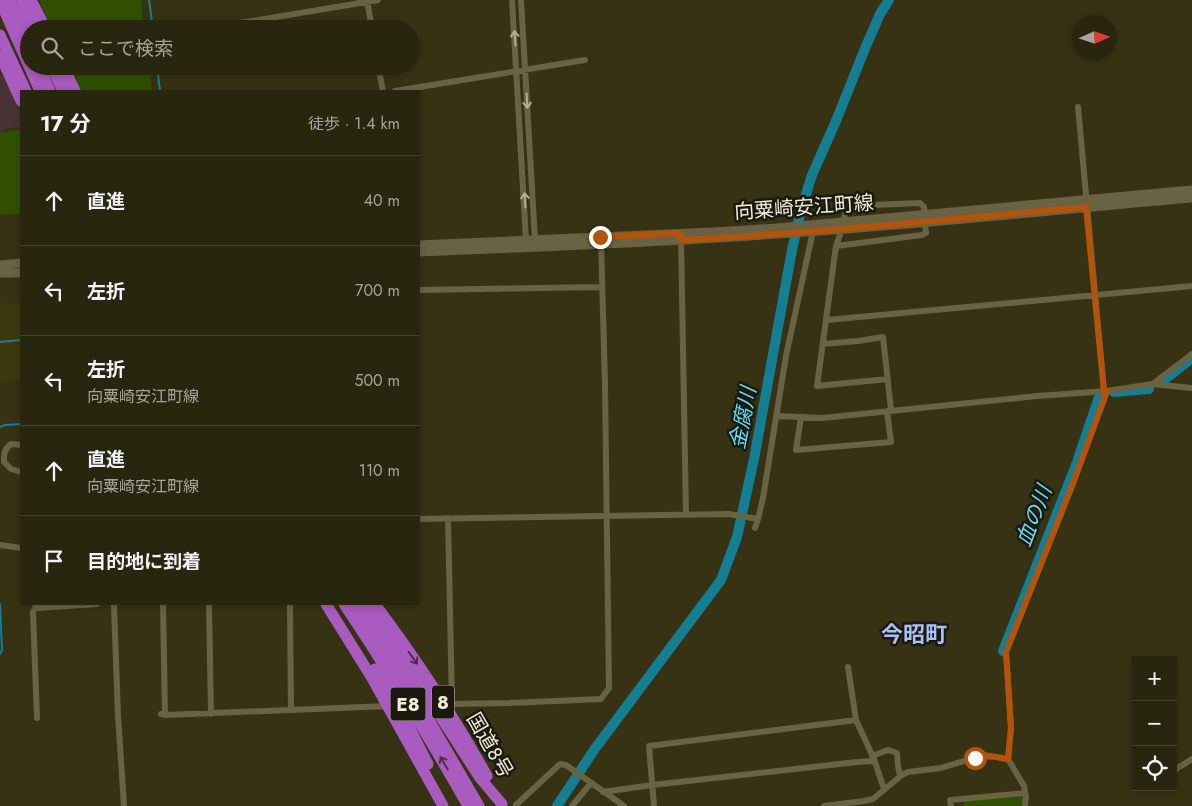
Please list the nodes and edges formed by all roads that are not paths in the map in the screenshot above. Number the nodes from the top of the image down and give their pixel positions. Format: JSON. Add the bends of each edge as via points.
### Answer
{"nodes":[{"id":1,"x":10,"y":0,"type":"edge"},
{"id":2,"x":22,"y":0,"type":"edge"},
{"id":3,"x":31,"y":0,"type":"edge"},
{"id":4,"x":378,"y":0,"type":"edge"},
{"id":5,"x":512,"y":0,"type":"edge"},
{"id":6,"x":521,"y":0,"type":"edge"},
{"id":7,"x":0,"y":1,"type":"edge"},
{"id":8,"x":367,"y":1,"type":"edge"},
{"id":9,"x":30,"y":20,"type":"edge"},
{"id":10,"x":41,"y":20,"type":"edge"},
{"id":11,"x":256,"y":20,"type":"edge"},
{"id":12,"x":370,"y":20,"type":"edge"},
{"id":13,"x":20,"y":23,"type":"edge"},
{"id":14,"x":1,"y":45,"type":"edge"},
{"id":15,"x":20,"y":46,"type":"edge"},
{"id":16,"x":585,"y":60,"type":"dead end"},
{"id":17,"x":526,"y":69,"type":"junction"},
{"id":18,"x":517,"y":70,"type":"junction"},
{"id":19,"x":33,"y":75,"type":"edge"},
{"id":20,"x":43,"y":75,"type":"edge"},
{"id":21,"x":55,"y":75,"type":"edge"},
{"id":22,"x":67,"y":75,"type":"edge"},
{"id":23,"x":380,"y":75,"type":"edge"},
{"id":24,"x":25,"y":90,"type":"edge"},
{"id":25,"x":40,"y":90,"type":"edge"},
{"id":26,"x":50,"y":90,"type":"edge"},
{"id":27,"x":63,"y":90,"type":"edge"},
{"id":28,"x":75,"y":90,"type":"edge"},
{"id":29,"x":383,"y":90,"type":"edge"},
{"id":30,"x":401,"y":90,"type":"edge"},
{"id":31,"x":20,"y":98,"type":"edge"},
{"id":32,"x":1078,"y":107,"type":"dead end"},
{"id":33,"x":1192,"y":190,"type":"edge"},
{"id":34,"x":1192,"y":198,"type":"edge"},
{"id":35,"x":1086,"y":204,"type":"junction"},
{"id":36,"x":844,"y":218,"type":"dead end"},
{"id":37,"x":925,"y":219,"type":"junction"},
{"id":38,"x":814,"y":228,"type":"junction"},
{"id":39,"x":840,"y":234,"type":"dead end"},
{"id":40,"x":680,"y":237,"type":"junction"},
{"id":41,"x":601,"y":241,"type":"junction"},
{"id":42,"x":530,"y":243,"type":"junction"},
{"id":43,"x":420,"y":245,"type":"edge"},
{"id":44,"x":836,"y":246,"type":"junction"},
{"id":45,"x":420,"y":252,"type":"edge"},
{"id":46,"x":20,"y":263,"type":"edge"},
{"id":47,"x":0,"y":265,"type":"edge"},
{"id":48,"x":0,"y":273,"type":"edge"},
{"id":49,"x":20,"y":273,"type":"edge"},
{"id":50,"x":1192,"y":286,"type":"edge"},
{"id":51,"x":602,"y":287,"type":"junction"},
{"id":52,"x":420,"y":290,"type":"edge"},
{"id":53,"x":1095,"y":295,"type":"junction"},
{"id":54,"x":826,"y":320,"type":"junction"},
{"id":55,"x":823,"y":344,"type":"junction"},
{"id":56,"x":1192,"y":354,"type":"edge"},
{"id":57,"x":888,"y":379,"type":"junction"},
{"id":58,"x":1152,"y":384,"type":"junction"},
{"id":59,"x":1192,"y":388,"type":"edge"},
{"id":60,"x":1105,"y":391,"type":"junction"},
{"id":61,"x":889,"y":410,"type":"junction"},
{"id":62,"x":777,"y":416,"type":"junction"},
{"id":63,"x":801,"y":417,"type":"junction"},
{"id":64,"x":20,"y":446,"type":"edge"},
{"id":65,"x":20,"y":472,"type":"edge"},
{"id":66,"x":686,"y":514,"type":"junction"},
{"id":67,"x":607,"y":516,"type":"junction"},
{"id":68,"x":448,"y":518,"type":"junction"},
{"id":69,"x":420,"y":519,"type":"edge"},
{"id":70,"x":757,"y":519,"type":"junction"},
{"id":71,"x":755,"y":528,"type":"dead end"},
{"id":72,"x":0,"y":545,"type":"edge"},
{"id":73,"x":20,"y":548,"type":"edge"},
{"id":74,"x":35,"y":605,"type":"edge"},
{"id":75,"x":74,"y":605,"type":"edge"},
{"id":76,"x":114,"y":605,"type":"edge"},
{"id":77,"x":163,"y":605,"type":"edge"},
{"id":78,"x":208,"y":605,"type":"edge"},
{"id":79,"x":290,"y":605,"type":"edge"},
{"id":80,"x":327,"y":605,"type":"edge"},
{"id":81,"x":335,"y":605,"type":"edge"},
{"id":82,"x":345,"y":605,"type":"edge"},
{"id":83,"x":357,"y":605,"type":"edge"},
{"id":84,"x":366,"y":605,"type":"edge"},
{"id":85,"x":377,"y":605,"type":"edge"},
{"id":86,"x":848,"y":667,"type":"dead end"},
{"id":87,"x":388,"y":706,"type":"junction"},
{"id":88,"x":450,"y":706,"type":"junction"},
{"id":89,"x":291,"y":710,"type":"junction"},
{"id":90,"x":211,"y":714,"type":"junction"},
{"id":91,"x":37,"y":718,"type":"dead end"},
{"id":92,"x":856,"y":720,"type":"junction"},
{"id":93,"x":873,"y":759,"type":"junction"},
{"id":94,"x":1008,"y":759,"type":"junction"},
{"id":95,"x":1192,"y":759,"type":"edge"},
{"id":96,"x":1177,"y":768,"type":"edge"},
{"id":97,"x":900,"y":776,"type":"junction"},
{"id":98,"x":589,"y":782,"type":"junction"},
{"id":99,"x":652,"y":785,"type":"junction"},
{"id":100,"x":884,"y":789,"type":"junction"},
{"id":101,"x":603,"y":792,"type":"junction"},
{"id":102,"x":1025,"y":793,"type":"junction"},
{"id":103,"x":865,"y":804,"type":"edge"},
{"id":104,"x":503,"y":805,"type":"edge"},
{"id":105,"x":516,"y":805,"type":"edge"},
{"id":106,"x":124,"y":806,"type":"edge"},
{"id":107,"x":443,"y":806,"type":"edge"},
{"id":108,"x":448,"y":806,"type":"edge"},
{"id":109,"x":468,"y":806,"type":"edge"},
{"id":110,"x":479,"y":806,"type":"edge"},
{"id":111,"x":572,"y":806,"type":"edge"},
{"id":112,"x":624,"y":806,"type":"edge"},
{"id":113,"x":654,"y":806,"type":"edge"},
{"id":114,"x":824,"y":806,"type":"edge"},
{"id":115,"x":951,"y":806,"type":"edge"},
{"id":116,"x":1025,"y":806,"type":"edge"}],
"edges":[{"from":1,"to":13,"type":"highway"},
{"from":2,"to":9,"type":"highway"},
{"from":3,"to":10,"type":"highway"},
{"from":4,"to":8,"type":"street"},
{"from":18,"to":5,"type":"street","one_way":true},
{"from":6,"to":17,"type":"street"},
{"from":7,"to":15,"type":"highway"},
{"from":8,"to":11,"type":"street"},
{"from":8,"to":12,"type":"street"},
{"from":14,"to":24,"type":"highway"},
{"from":14,"to":31,"type":"highway"},
{"from":16,"to":17,"type":"street"},
{"from":17,"to":18,"type":"street"},
{"from":17,"to":42,"type":"street","one_way":true},
{"from":18,"to":30,"type":"street"},
{"from":42,"to":18,"type":"street","one_way":true},
{"from":19,"to":25,"type":"highway"},
{"from":20,"to":26,"type":"highway"},
{"from":21,"to":27,"type":"highway"},
{"from":22,"to":28,"type":"highway"},
{"from":23,"to":29,"type":"street"},
{"from":32,"to":35,"type":"street"},
{"from":33,"to":35,"type":"main road","name":"向粟崎安江町線"},
{"from":34,"to":35,"type":"main road","name":"向粟崎安江町線"},
{"from":35,"to":37,"type":"main road","name":"向粟崎安江町線"},
{"from":35,"to":53,"type":"street"},
{"from":36,"to":37,"type":"street","via":[[850,206],[920,203],[924,207]]},
{"from":37,"to":38,"type":"main road","name":"向粟崎安江町線"},
{"from":37,"to":44,"type":"street","via":[[926,233],[922,235]]},
{"from":38,"to":40,"type":"main road","name":"向粟崎安江町線"},
{"from":38,"to":62,"type":"street","via":[[786,356]]},
{"from":39,"to":44,"type":"street"},
{"from":40,"to":41,"type":"main road","name":"向粟崎安江町線"},
{"from":40,"to":66,"type":"street"},
{"from":41,"to":42,"type":"main road","name":"向粟崎安江町線"},
{"from":41,"to":51,"type":"street"},
{"from":42,"to":43,"type":"main road","name":"向粟崎安江町線"},
{"from":42,"to":45,"type":"main road","name":"向粟崎安江町線"},
{"from":44,"to":54,"type":"street"},
{"from":46,"to":47,"type":"main road"},
{"from":48,"to":49,"type":"main road"},
{"from":50,"to":53,"type":"street"},
{"from":51,"to":52,"type":"street"},
{"from":51,"to":67,"type":"street"},
{"from":53,"to":54,"type":"street"},
{"from":53,"to":60,"type":"street"},
{"from":54,"to":55,"type":"street"},
{"from":55,"to":57,"type":"street","via":[[883,337]]},
{"from":55,"to":57,"type":"street","via":[[817,386]]},
{"from":56,"to":58,"type":"street"},
{"from":57,"to":61,"type":"street"},
{"from":58,"to":59,"type":"street"},
{"from":58,"to":60,"type":"street"},
{"from":60,"to":61,"type":"street"},
{"from":60,"to":94,"type":"street","via":[[1072,486],[1006,652],[1011,728]]},
{"from":61,"to":63,"type":"street","via":[[822,418]]},
{"from":61,"to":63,"type":"street","via":[[891,442],[796,450]]},
{"from":62,"to":63,"type":"street"},
{"from":62,"to":70,"type":"street","via":[[764,498]]},
{"from":64,"to":65,"type":"street","via":[[11,444],[4,452],[4,462]]},
{"from":66,"to":67,"type":"street"},
{"from":66,"to":70,"type":"street","via":[[729,514]]},
{"from":67,"to":68,"type":"street"},
{"from":67,"to":88,"type":"street","via":[[609,688],[601,699]]},
{"from":68,"to":69,"type":"street"},
{"from":68,"to":88,"type":"street"},
{"from":70,"to":71,"type":"street"},
{"from":72,"to":73,"type":"street"},
{"from":74,"to":75,"type":"street","via":[[39,608]]},
{"from":74,"to":91,"type":"street"},
{"from":76,"to":106,"type":"street"},
{"from":77,"to":90,"type":"street","via":[[163,715]]},
{"from":78,"to":90,"type":"street"},
{"from":79,"to":89,"type":"street"},
{"from":80,"to":87,"type":"highway"},
{"from":81,"to":108,"type":"highway","via":[[398,706]]},
{"from":109,"to":82,"type":"highway","number":"E8","one_way":true,"via":[[444,762]]},
{"from":83,"to":110,"type":"highway","number":"E8"},
{"from":84,"to":104,"type":"highway","via":[[480,778]]},
{"from":85,"to":88,"type":"highway","name":"国道8号","number":"8","one_way":true},
{"from":86,"to":92,"type":"street"},
{"from":87,"to":89,"type":"street"},
{"from":87,"to":107,"type":"highway"},
{"from":88,"to":104,"type":"highway","name":"国道8号","number":"8"},
{"from":89,"to":90,"type":"street"},
{"from":92,"to":93,"type":"street"},
{"from":92,"to":99,"type":"street","via":[[648,746]]},
{"from":93,"to":97,"type":"street","via":[[888,750],[898,753]]},
{"from":93,"to":99,"type":"street"},
{"from":93,"to":100,"type":"street"},
{"from":94,"to":97,"type":"street","via":[[984,755],[951,766]]},
{"from":94,"to":102,"type":"street"},
{"from":95,"to":96,"type":"street"},
{"from":97,"to":100,"type":"street"},
{"from":98,"to":101,"type":"street"},
{"from":98,"to":105,"type":"street","via":[[560,764]]},
{"from":98,"to":111,"type":"street"},
{"from":99,"to":101,"type":"street"},
{"from":99,"to":113,"type":"street"},
{"from":100,"to":103,"type":"street"},
{"from":101,"to":112,"type":"street"},
{"from":102,"to":115,"type":"street","via":[[950,800]]},
{"from":102,"to":116,"type":"street"},
{"from":103,"to":114,"type":"street"}]}
